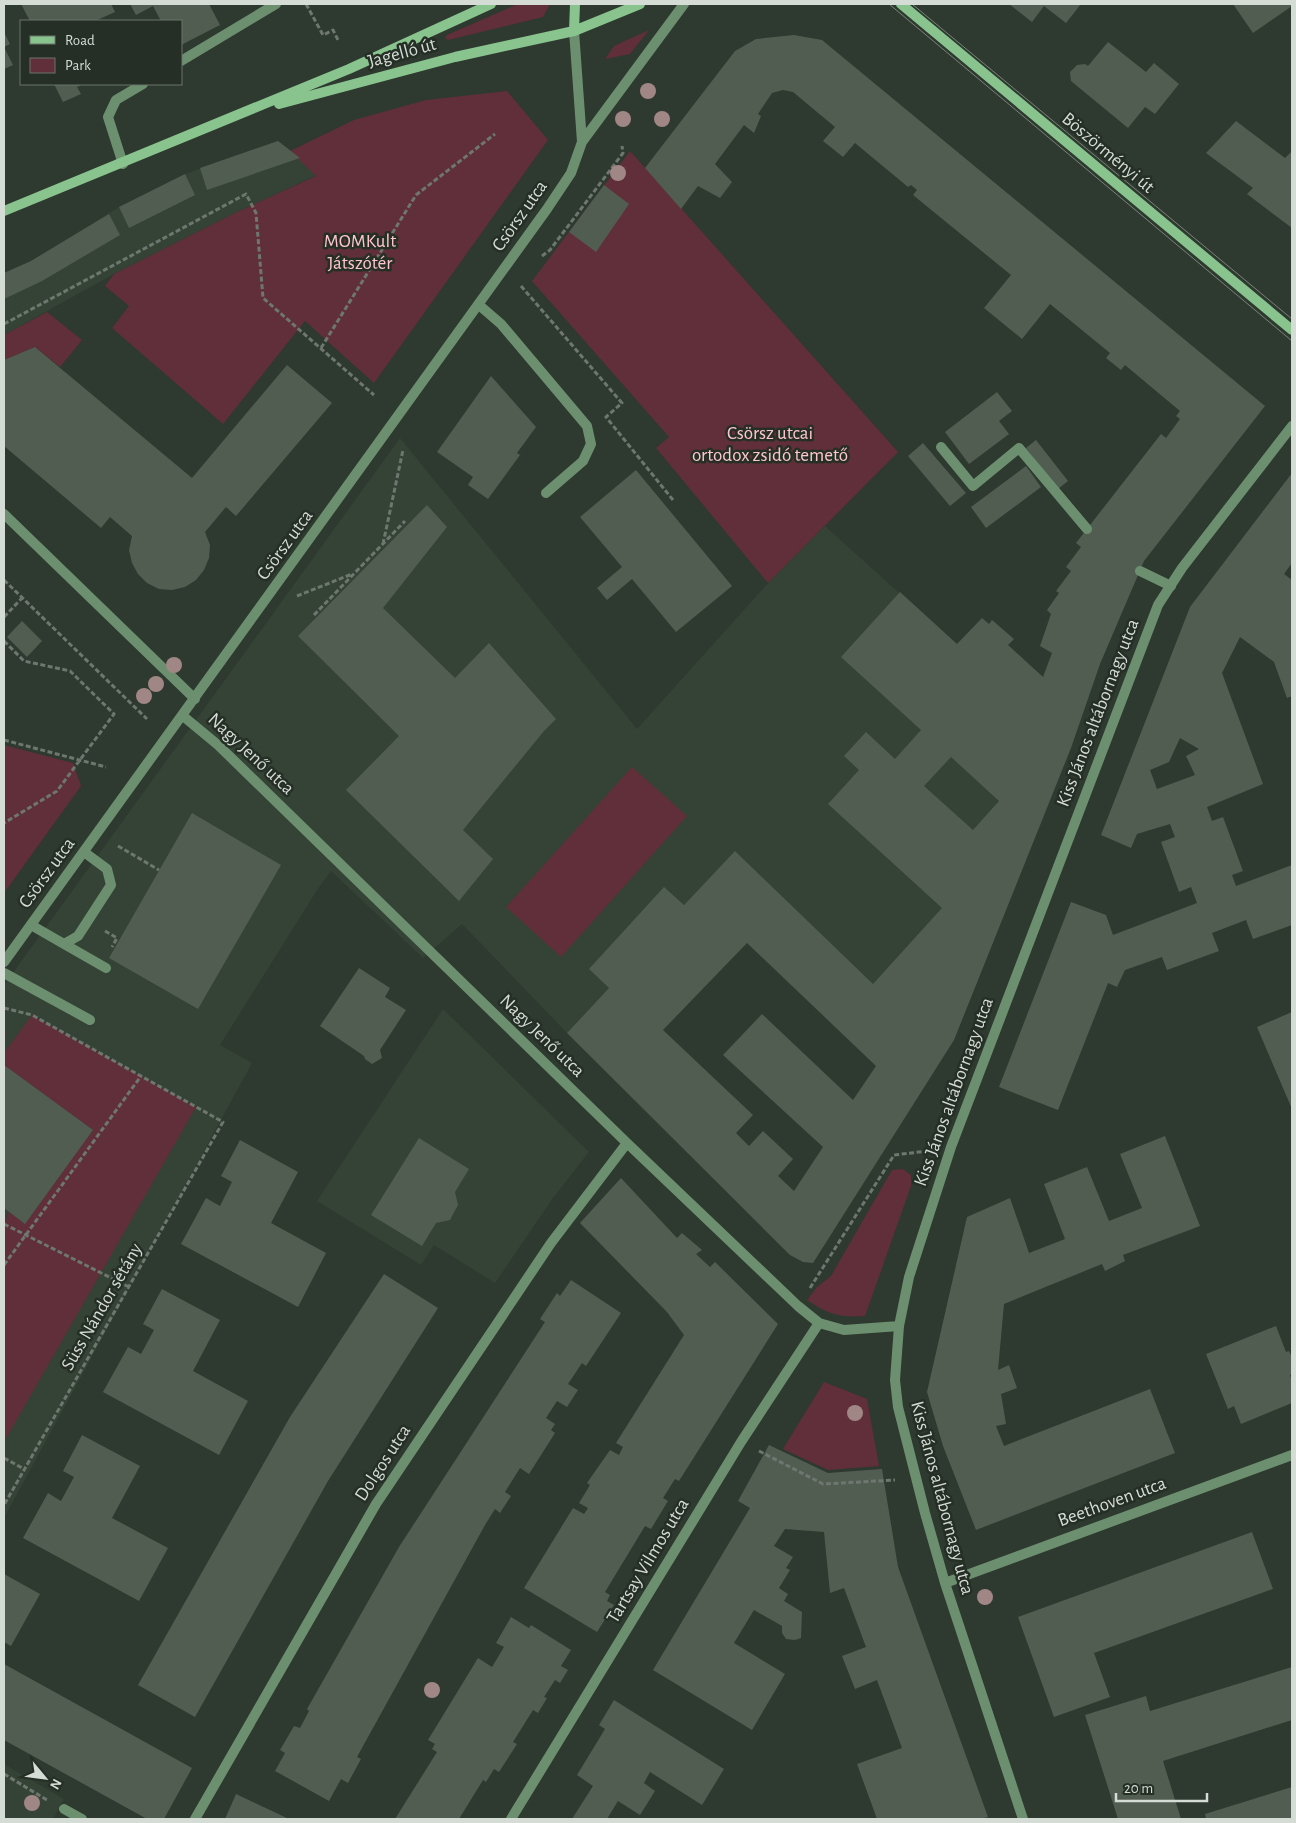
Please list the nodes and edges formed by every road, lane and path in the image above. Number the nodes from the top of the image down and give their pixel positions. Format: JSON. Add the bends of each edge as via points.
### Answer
{"nodes":[{"id":1,"x":276,"y":4,"type":"edge"},
{"id":2,"x":306,"y":4,"type":"edge"},
{"id":3,"x":491,"y":4,"type":"edge"},
{"id":4,"x":575,"y":4,"type":"edge"},
{"id":5,"x":640,"y":4,"type":"edge"},
{"id":6,"x":684,"y":4,"type":"edge"},
{"id":7,"x":901,"y":4,"type":"edge"},
{"id":8,"x":574,"y":31,"type":"junction"},
{"id":9,"x":339,"y":42,"type":"dead end"},
{"id":10,"x":182,"y":60,"type":"edge"},
{"id":11,"x":141,"y":85,"type":"edge"},
{"id":12,"x":242,"y":114,"type":"junction"},
{"id":13,"x":495,"y":134,"type":"dead end"},
{"id":14,"x":582,"y":142,"type":"junction"},
{"id":15,"x":622,"y":146,"type":"dead end"},
{"id":16,"x":123,"y":164,"type":"junction"},
{"id":17,"x":4,"y":211,"type":"edge"},
{"id":18,"x":542,"y":256,"type":"dead end"},
{"id":19,"x":521,"y":286,"type":"dead end"},
{"id":20,"x":479,"y":305,"type":"junction"},
{"id":21,"x":4,"y":324,"type":"edge"},
{"id":22,"x":1292,"y":330,"type":"edge"},
{"id":23,"x":321,"y":348,"type":"junction"},
{"id":24,"x":374,"y":395,"type":"dead end"},
{"id":25,"x":1292,"y":426,"type":"edge"},
{"id":26,"x":941,"y":447,"type":"dead end"},
{"id":27,"x":403,"y":450,"type":"dead end"},
{"id":28,"x":546,"y":493,"type":"dead end"},
{"id":29,"x":673,"y":500,"type":"dead end"},
{"id":30,"x":4,"y":514,"type":"edge"},
{"id":31,"x":405,"y":521,"type":"dead end"},
{"id":32,"x":1087,"y":529,"type":"dead end"},
{"id":33,"x":383,"y":544,"type":"junction"},
{"id":34,"x":363,"y":570,"type":"dead end"},
{"id":35,"x":1140,"y":571,"type":"dead end"},
{"id":36,"x":4,"y":580,"type":"edge"},
{"id":37,"x":1171,"y":586,"type":"junction"},
{"id":38,"x":297,"y":596,"type":"dead end"},
{"id":39,"x":22,"y":598,"type":"junction"},
{"id":40,"x":314,"y":615,"type":"dead end"},
{"id":41,"x":4,"y":617,"type":"edge"},
{"id":42,"x":4,"y":641,"type":"edge"},
{"id":43,"x":195,"y":699,"type":"junction"},
{"id":44,"x":183,"y":716,"type":"junction"},
{"id":45,"x":146,"y":719,"type":"dead end"},
{"id":46,"x":4,"y":740,"type":"edge"},
{"id":47,"x":80,"y":760,"type":"junction"},
{"id":48,"x":106,"y":767,"type":"dead end"},
{"id":49,"x":4,"y":824,"type":"edge"},
{"id":50,"x":118,"y":846,"type":"dead end"},
{"id":51,"x":84,"y":852,"type":"junction"},
{"id":52,"x":159,"y":870,"type":"dead end"},
{"id":53,"x":31,"y":925,"type":"junction"},
{"id":54,"x":64,"y":944,"type":"junction"},
{"id":55,"x":4,"y":962,"type":"edge"},
{"id":56,"x":106,"y":968,"type":"dead end"},
{"id":57,"x":4,"y":972,"type":"edge"},
{"id":58,"x":4,"y":1008,"type":"edge"},
{"id":59,"x":90,"y":1020,"type":"dead end"},
{"id":60,"x":141,"y":1076,"type":"junction"},
{"id":61,"x":627,"y":1143,"type":"junction"},
{"id":62,"x":951,"y":1148,"type":"junction"},
{"id":63,"x":4,"y":1224,"type":"edge"},
{"id":64,"x":26,"y":1235,"type":"junction"},
{"id":65,"x":4,"y":1265,"type":"edge"},
{"id":66,"x":129,"y":1287,"type":"junction"},
{"id":67,"x":798,"y":1306,"type":"junction"},
{"id":68,"x":819,"y":1322,"type":"junction"},
{"id":69,"x":899,"y":1326,"type":"junction"},
{"id":70,"x":741,"y":1442,"type":"junction"},
{"id":71,"x":1292,"y":1455,"type":"edge"},
{"id":72,"x":4,"y":1458,"type":"edge"},
{"id":73,"x":24,"y":1469,"type":"junction"},
{"id":74,"x":917,"y":1479,"type":"junction"},
{"id":75,"x":4,"y":1504,"type":"edge"},
{"id":76,"x":945,"y":1583,"type":"junction"},
{"id":77,"x":4,"y":1774,"type":"edge"},
{"id":78,"x":46,"y":1807,"type":"dead end"},
{"id":79,"x":64,"y":1809,"type":"dead end"},
{"id":80,"x":82,"y":1819,"type":"edge"},
{"id":81,"x":195,"y":1819,"type":"edge"},
{"id":82,"x":511,"y":1819,"type":"edge"},
{"id":83,"x":1023,"y":1819,"type":"edge"}],
"edges":[{"from":1,"to":10,"type":"street"},
{"from":2,"to":9,"type":"path","via":[[323,35],[333,30]]},
{"from":3,"to":12,"type":"street","name":"Jagelló út"},
{"from":4,"to":8,"type":"street"},
{"from":5,"to":8,"type":"street","name":"Jagelló út"},
{"from":6,"to":14,"type":"street","name":"Csörsz utca"},
{"from":7,"to":22,"type":"street","name":"Böszörményi út"},
{"from":8,"to":12,"type":"street","name":"Jagelló út","via":[[455,57]]},
{"from":8,"to":14,"type":"street","name":"Csörsz utca"},
{"from":11,"to":16,"type":"street","via":[[116,100],[108,117]]},
{"from":12,"to":16,"type":"street","name":"Jagelló út"},
{"from":13,"to":23,"type":"path","via":[[416,195]]},
{"from":14,"to":20,"type":"street","name":"Csörsz utca","via":[[571,174]]},
{"from":15,"to":18,"type":"path","via":[[623,153],[608,174]]},
{"from":16,"to":17,"type":"street","name":"Jagelló út"},
{"from":19,"to":29,"type":"path","via":[[622,403],[606,417]]},
{"from":20,"to":28,"type":"street","via":[[501,324],[587,426],[591,444],[583,461]]},
{"from":20,"to":43,"type":"street","name":"Csörsz utca"},
{"from":21,"to":23,"type":"path","via":[[246,194],[256,213],[262,298]]},
{"from":23,"to":24,"type":"path"},
{"from":25,"to":37,"type":"street","name":"Kiss János altábornagy utca"},
{"from":26,"to":32,"type":"street","via":[[973,486],[1019,448]]},
{"from":27,"to":33,"type":"path"},
{"from":30,"to":43,"type":"street"},
{"from":31,"to":33,"type":"path"},
{"from":33,"to":40,"type":"path"},
{"from":34,"to":38,"type":"path"},
{"from":35,"to":37,"type":"street"},
{"from":36,"to":39,"type":"path"},
{"from":37,"to":62,"type":"street","name":"Kiss János altábornagy utca","via":[[1158,605]]},
{"from":39,"to":41,"type":"path"},
{"from":39,"to":45,"type":"path"},
{"from":42,"to":47,"type":"path","via":[[24,660],[70,671],[114,714]]},
{"from":43,"to":44,"type":"street","name":"Csörsz utca"},
{"from":44,"to":51,"type":"street","name":"Csörsz utca"},
{"from":44,"to":61,"type":"street","name":"Nagy Jenő utca","via":[[218,745]]},
{"from":46,"to":47,"type":"path"},
{"from":47,"to":48,"type":"path"},
{"from":47,"to":49,"type":"path","via":[[57,791]]},
{"from":50,"to":52,"type":"path"},
{"from":51,"to":53,"type":"street","name":"Csörsz utca"},
{"from":51,"to":54,"type":"street","via":[[107,869],[111,885],[78,936]]},
{"from":53,"to":54,"type":"street"},
{"from":53,"to":55,"type":"street","name":"Csörsz utca"},
{"from":54,"to":56,"type":"street"},
{"from":57,"to":59,"type":"street"},
{"from":58,"to":60,"type":"path","via":[[32,1015]]},
{"from":60,"to":64,"type":"path"},
{"from":60,"to":66,"type":"path","name":"Süss Nándor sétány","via":[[223,1122]]},
{"from":61,"to":67,"type":"street","name":"Nagy Jenő utca"},
{"from":61,"to":81,"type":"street","name":"Dolgos utca","via":[[551,1243],[376,1504]]},
{"from":62,"to":67,"type":"path","via":[[894,1155]]},
{"from":62,"to":69,"type":"street","name":"Kiss János altábornagy utca","via":[[909,1277]]},
{"from":63,"to":64,"type":"path"},
{"from":64,"to":65,"type":"path"},
{"from":64,"to":66,"type":"path"},
{"from":66,"to":73,"type":"path","name":"Süss Nándor sétány"},
{"from":67,"to":68,"type":"street","name":"Nagy Jenő utca"},
{"from":68,"to":69,"type":"street","name":"Nagy Jenő utca","via":[[844,1330]]},
{"from":68,"to":70,"type":"street","name":"Tartsay Vilmos utca"},
{"from":69,"to":74,"type":"street","name":"Kiss János altábornagy utca","via":[[895,1380],[898,1407]]},
{"from":70,"to":74,"type":"path","via":[[823,1484]]},
{"from":70,"to":82,"type":"street","name":"Tartsay Vilmos utca"},
{"from":71,"to":76,"type":"street","name":"Beethoven utca"},
{"from":72,"to":73,"type":"path"},
{"from":73,"to":75,"type":"path","name":"Süss Nándor sétány"},
{"from":74,"to":76,"type":"street","name":"Kiss János altábornagy utca"},
{"from":76,"to":83,"type":"street","name":"Kiss János altábornagy utca"},
{"from":77,"to":78,"type":"path","via":[[50,1802]]},
{"from":79,"to":80,"type":"street"}]}
